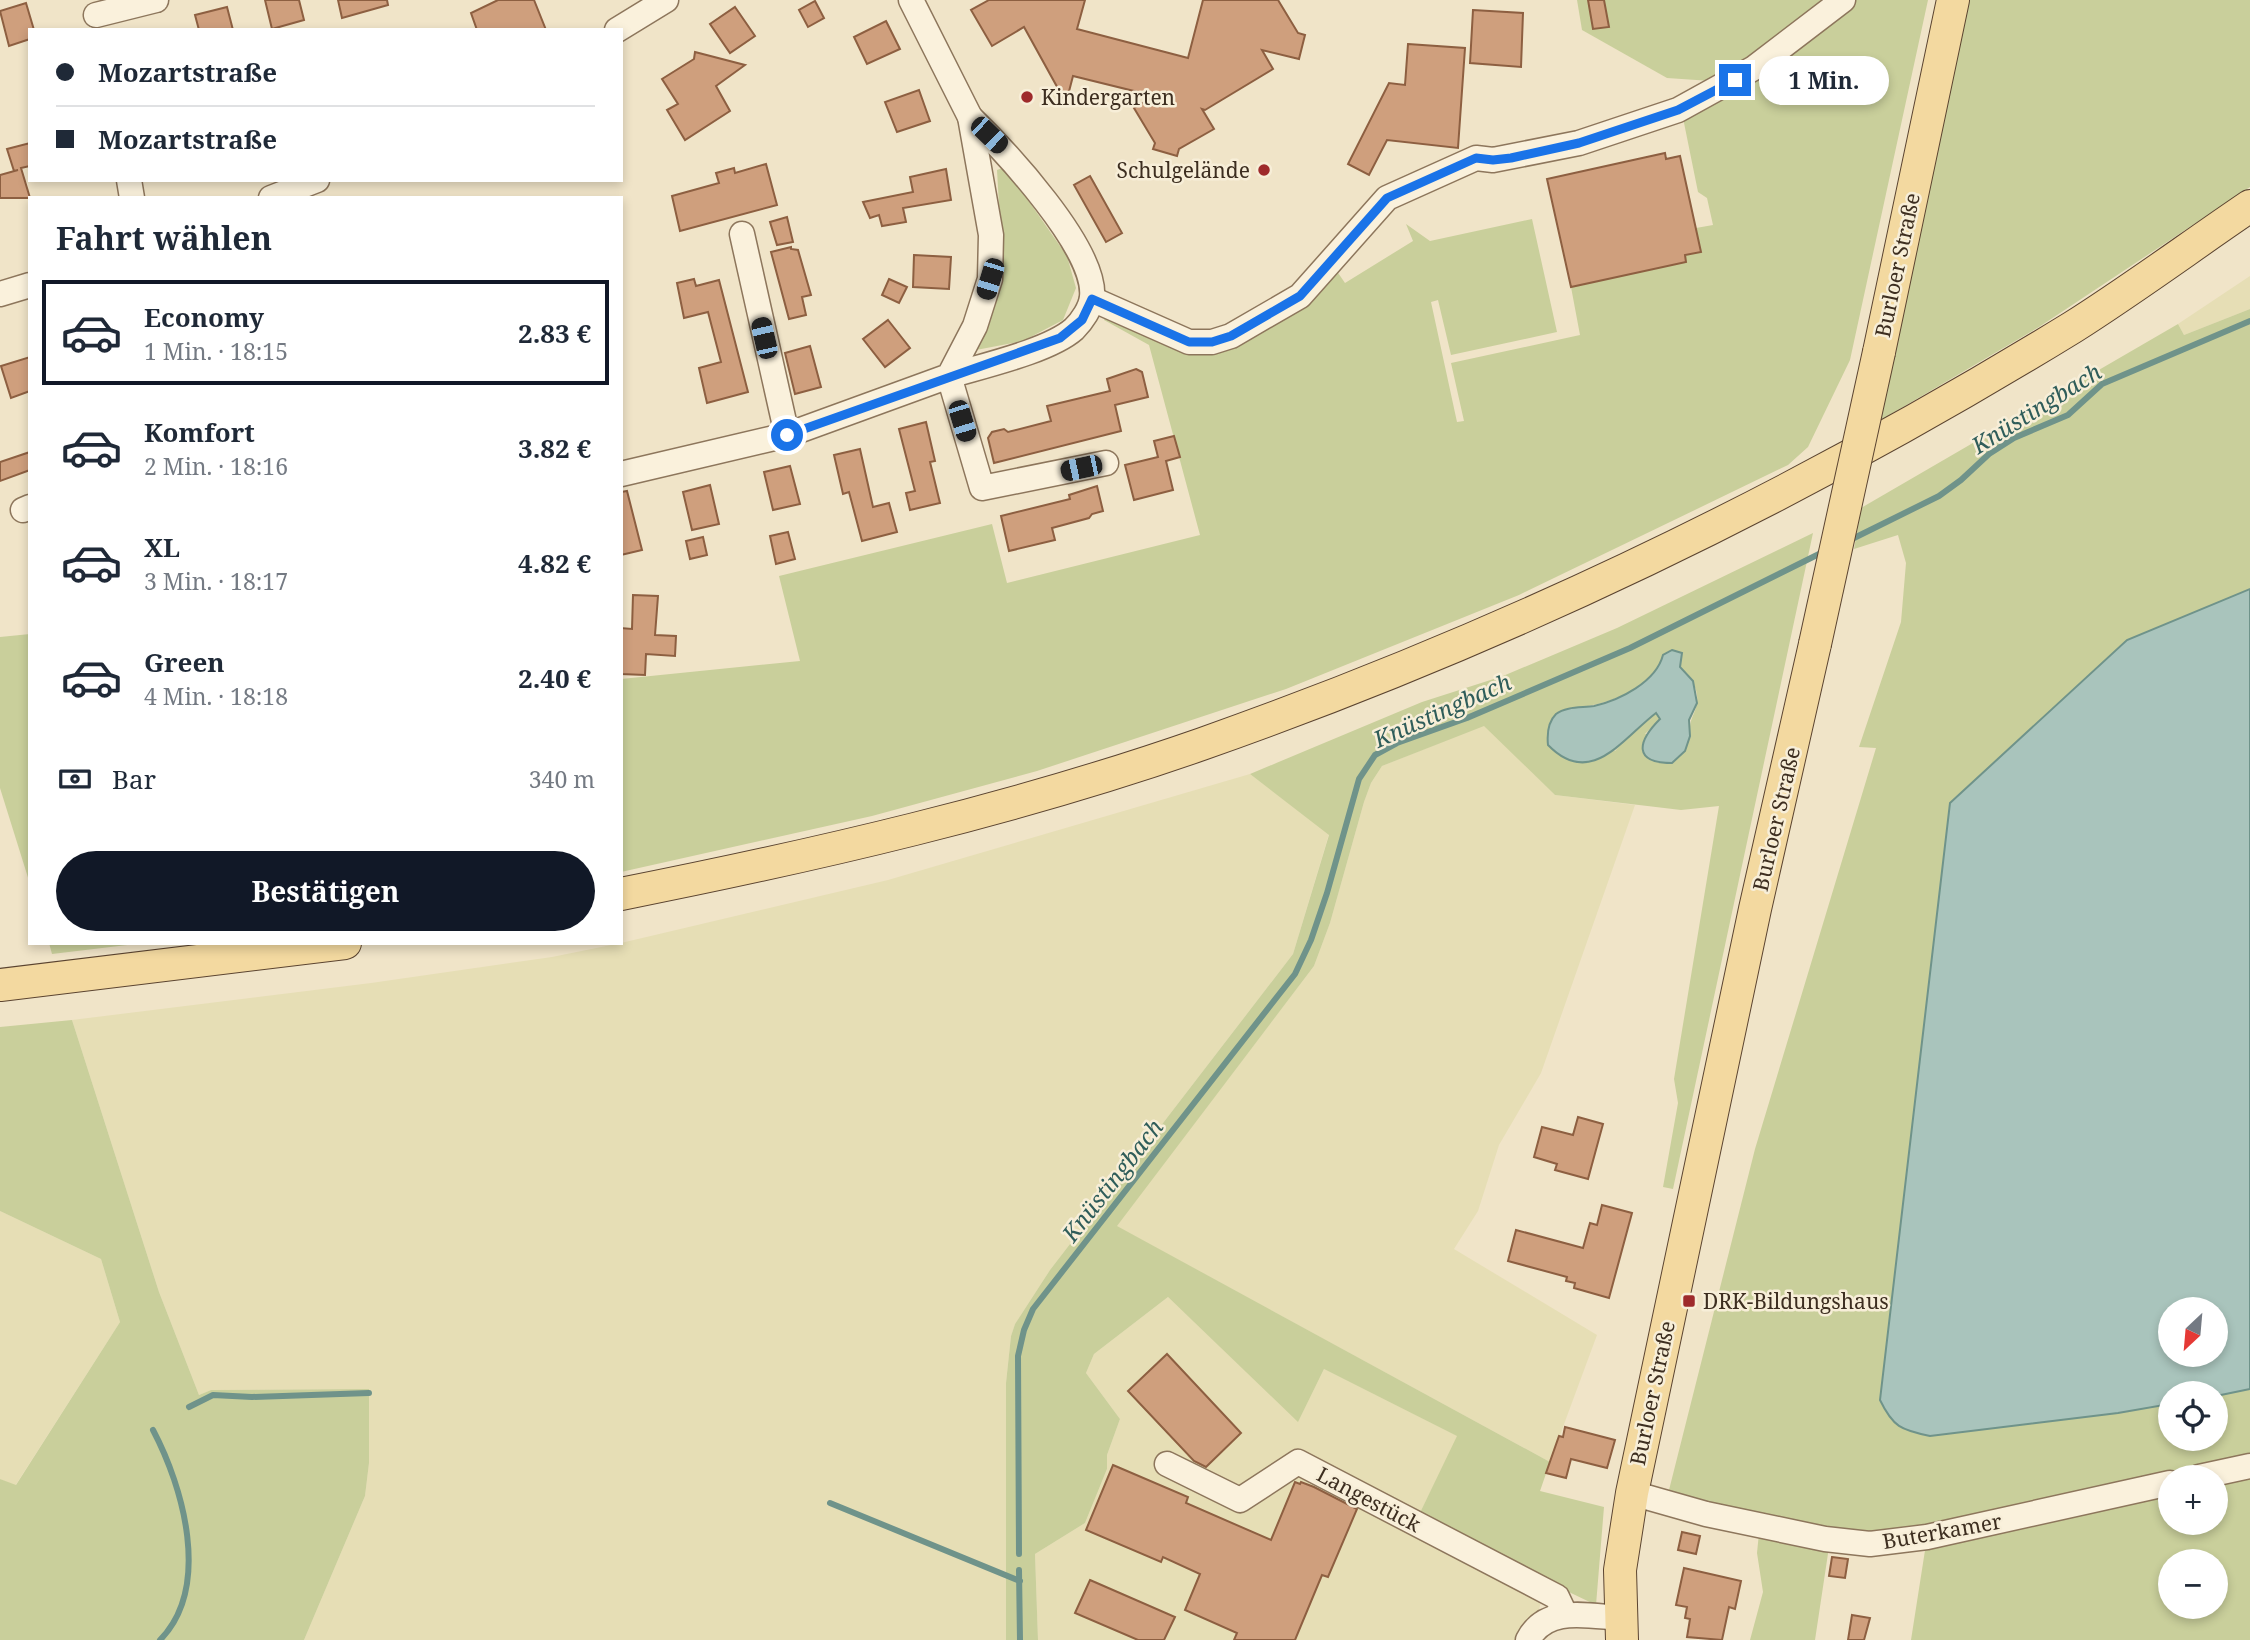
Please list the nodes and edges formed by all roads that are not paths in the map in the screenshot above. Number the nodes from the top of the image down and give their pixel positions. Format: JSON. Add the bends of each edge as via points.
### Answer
{"nodes":[{"id":1,"x":156,"y":0,"type":"edge"},
{"id":2,"x":911,"y":0,"type":"edge"},
{"id":3,"x":1843,"y":0,"type":"edge"},
{"id":4,"x":1953,"y":0,"type":"edge"},
{"id":5,"x":658,"y":2,"type":"edge"},
{"id":6,"x":96,"y":15,"type":"edge"},
{"id":7,"x":620,"y":28,"type":"edge"},
{"id":8,"x":970,"y":117,"type":"junction"},
{"id":9,"x":312,"y":182,"type":"edge"},
{"id":10,"x":276,"y":196,"type":"edge"},
{"id":11,"x":2250,"y":206,"type":"edge"},
{"id":12,"x":742,"y":234,"type":"dead end"},
{"id":13,"x":28,"y":286,"type":"edge"},
{"id":14,"x":0,"y":294,"type":"edge"},
{"id":15,"x":1092,"y":299,"type":"junction"},
{"id":16,"x":949,"y":376,"type":"junction"},
{"id":17,"x":787,"y":435,"type":"junction"},
{"id":18,"x":1106,"y":463,"type":"dead end"},
{"id":19,"x":623,"y":474,"type":"edge"},
{"id":20,"x":623,"y":894,"type":"edge"},
{"id":21,"x":329,"y":945,"type":"edge"},
{"id":22,"x":0,"y":985,"type":"edge"},
{"id":23,"x":1167,"y":1464,"type":"dead end"},
{"id":24,"x":2250,"y":1466,"type":"edge"},
{"id":25,"x":2228,"y":1471,"type":"edge"},
{"id":26,"x":2158,"y":1486,"type":"edge"},
{"id":27,"x":1632,"y":1493,"type":"junction"},
{"id":28,"x":1565,"y":1614,"type":"junction"},
{"id":29,"x":1621,"y":1629,"type":"edge"},
{"id":30,"x":1528,"y":1640,"type":"edge"}],
"edges":[{"from":1,"to":6,"type":"street"},
{"from":2,"to":8,"type":"street"},
{"from":3,"to":15,"type":"street","via":[[1754,68],[1678,110],[1579,143],[1493,160],[1476,158],[1387,198],[1300,296],[1231,336],[1189,342]]},
{"from":4,"to":27,"type":"main road","name":"Burloer Straße","bridge":true},
{"from":5,"to":7,"type":"street"},
{"from":8,"to":15,"type":"street","via":[[1007,153],[1060,223],[1084,265]]},
{"from":8,"to":16,"type":"street","via":[[992,235],[990,279],[975,326]]},
{"from":9,"to":10,"type":"street"},
{"from":11,"to":20,"type":"main road","via":[[2076,325],[1911,423],[1621,572],[1407,667],[1199,745],[1006,805],[751,868]]},
{"from":12,"to":17,"type":"street"},
{"from":13,"to":14,"type":"street"},
{"from":15,"to":16,"type":"street","via":[[1082,320],[1060,338]]},
{"from":16,"to":17,"type":"street"},
{"from":16,"to":18,"type":"street","via":[[982,488]]},
{"from":17,"to":19,"type":"street"},
{"from":21,"to":22,"type":"main road"},
{"from":23,"to":28,"type":"street","name":"Langestück","via":[[1240,1500],[1298,1462],[1558,1597]]},
{"from":24,"to":25,"type":"street"},
{"from":26,"to":27,"type":"street","name":"Buterkamer","via":[[1927,1537],[1870,1544],[1706,1514]]},
{"from":27,"to":29,"type":"main road","name":"Burloer Straße","via":[[1620,1570]]},
{"from":28,"to":29,"type":"street"},
{"from":28,"to":30,"type":"street","via":[[1548,1619]]}]}
